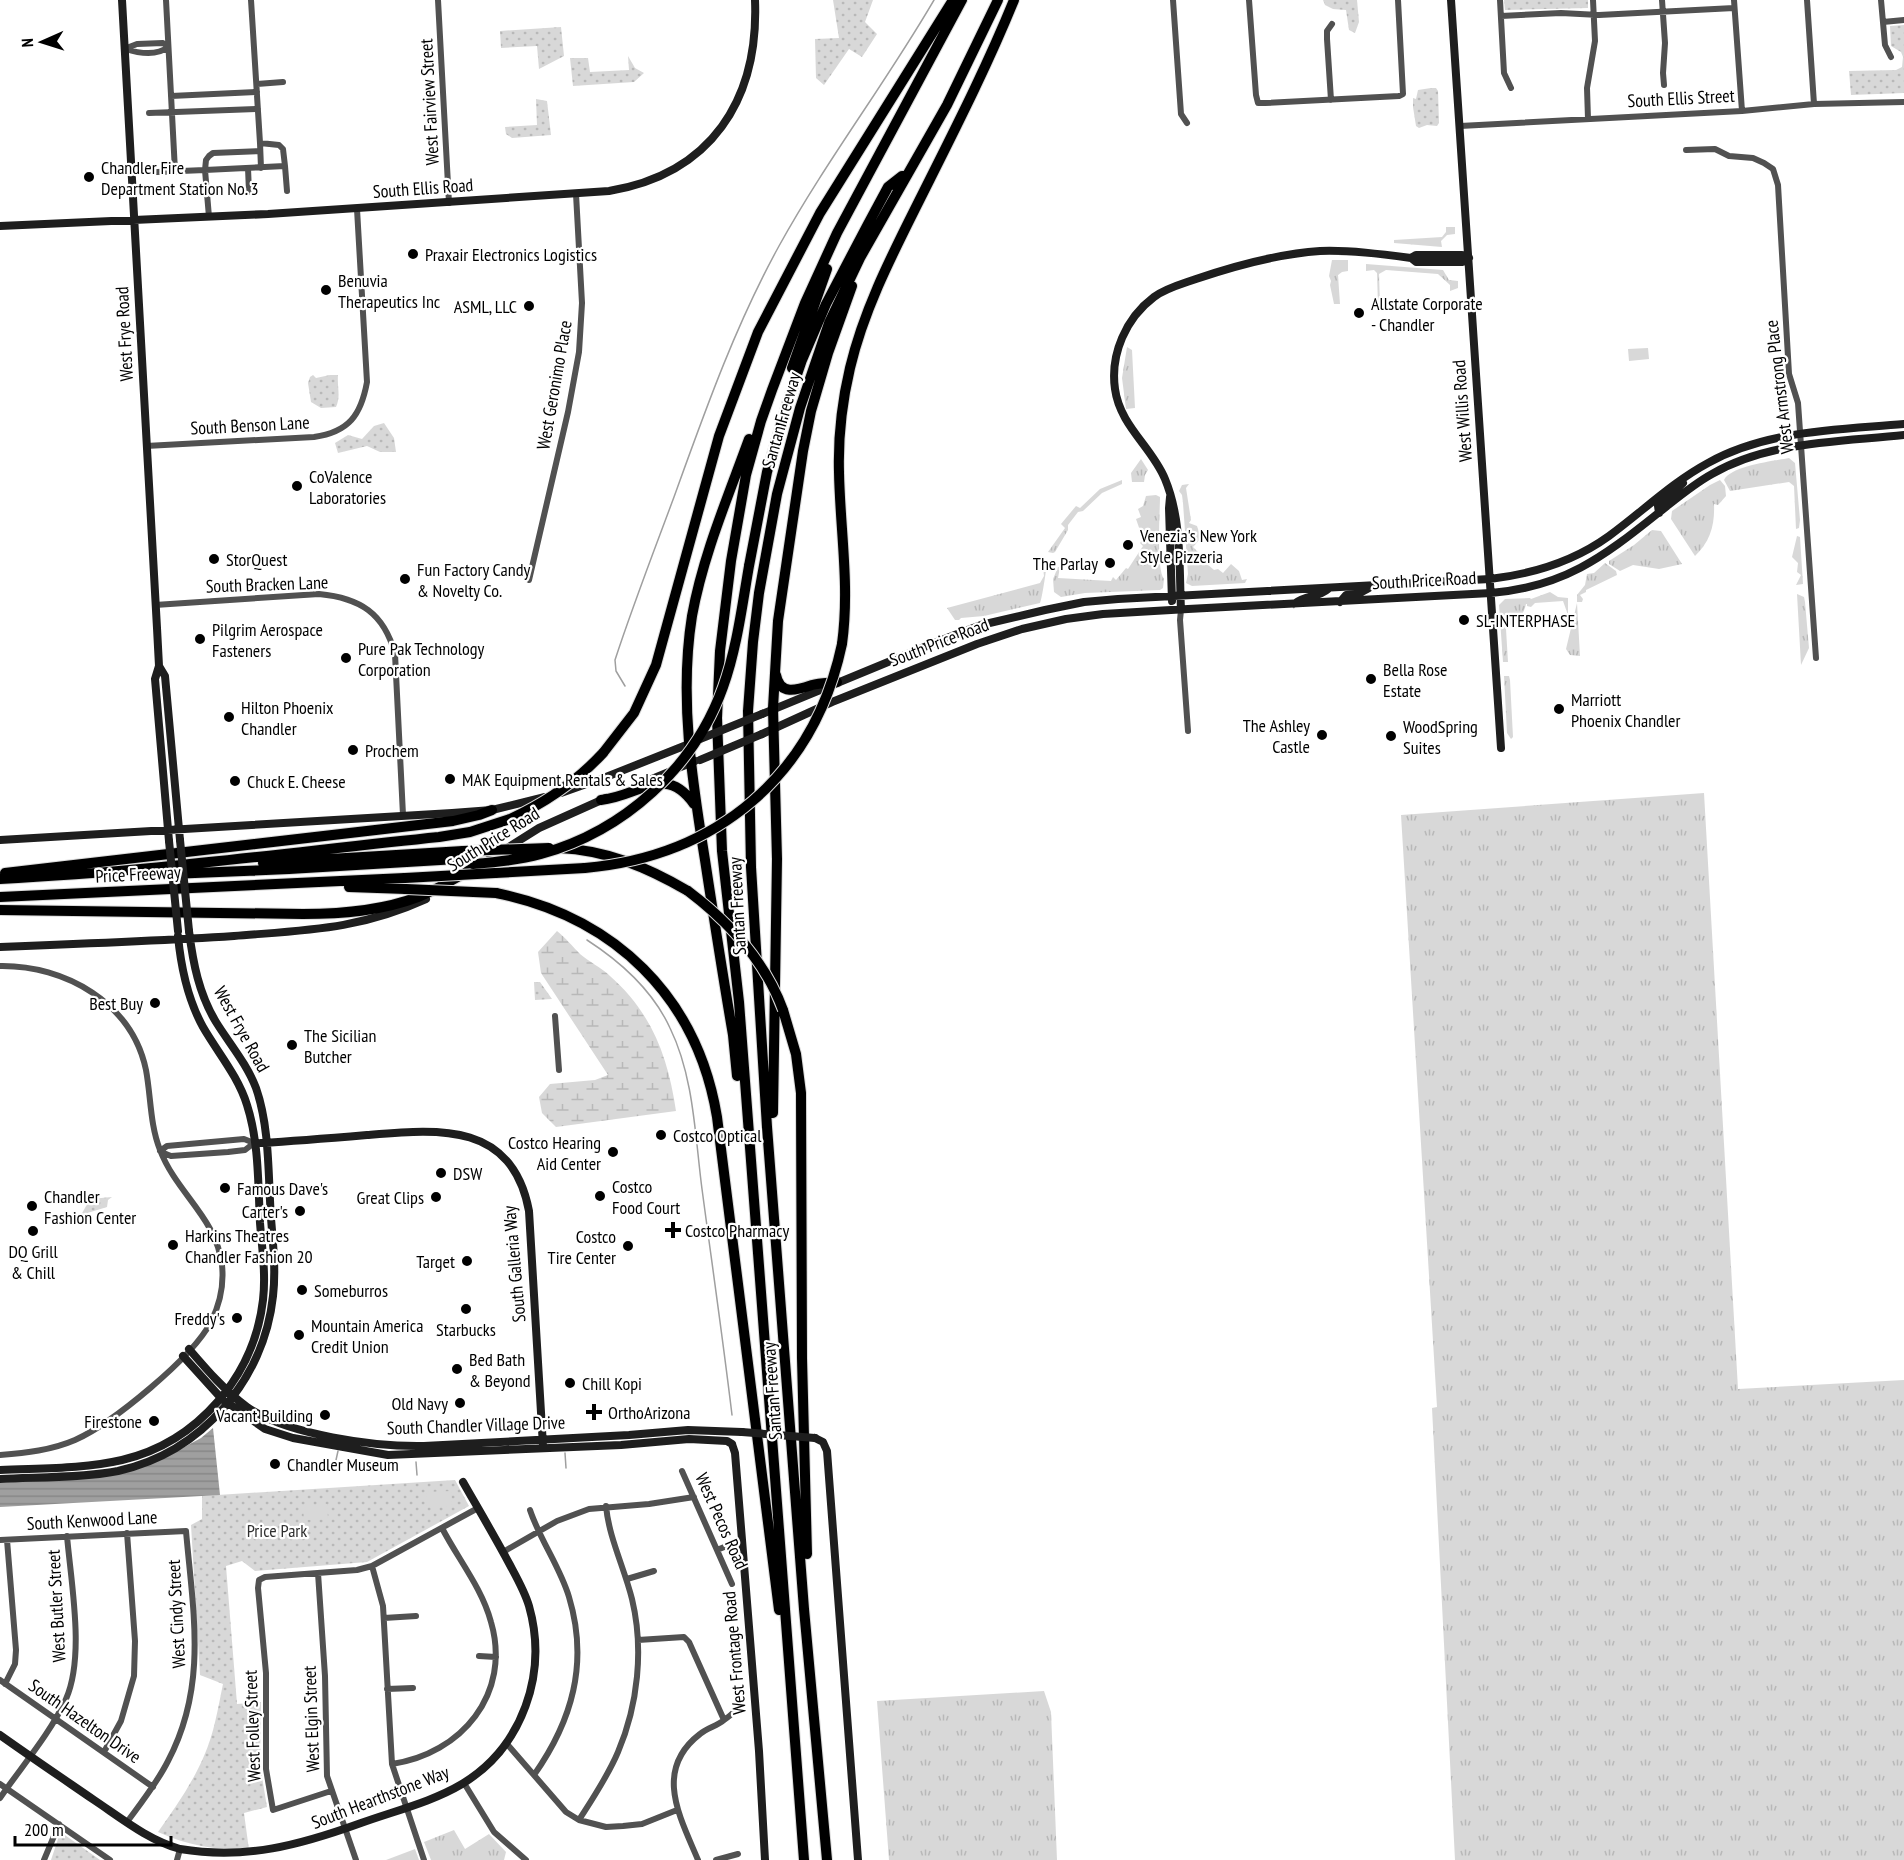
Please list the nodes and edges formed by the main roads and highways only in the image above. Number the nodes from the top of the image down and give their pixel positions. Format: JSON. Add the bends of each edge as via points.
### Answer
{"nodes":[{"id":1,"x":953,"y":0,"type":"edge"},
{"id":2,"x":962,"y":0,"type":"edge"},
{"id":3,"x":998,"y":0,"type":"edge"},
{"id":4,"x":1014,"y":0,"type":"edge"},
{"id":5,"x":907,"y":172,"type":"junction"},
{"id":6,"x":854,"y":202,"type":"junction"},
{"id":7,"x":860,"y":258,"type":"junction"},
{"id":8,"x":805,"y":303,"type":"junction"},
{"id":9,"x":746,"y":565,"type":"junction"},
{"id":10,"x":775,"y":670,"type":"junction"},
{"id":11,"x":837,"y":682,"type":"road end"},
{"id":12,"x":601,"y":800,"type":"road end"},
{"id":13,"x":696,"y":806,"type":"junction"},
{"id":14,"x":492,"y":810,"type":"road end"},
{"id":15,"x":492,"y":857,"type":"road end"},
{"id":16,"x":473,"y":861,"type":"junction"},
{"id":17,"x":116,"y":872,"type":"junction"},
{"id":18,"x":0,"y":873,"type":"edge"},
{"id":19,"x":0,"y":879,"type":"edge"},
{"id":20,"x":406,"y":884,"type":"junction"},
{"id":21,"x":118,"y":891,"type":"junction"},
{"id":22,"x":0,"y":897,"type":"edge"},
{"id":23,"x":0,"y":910,"type":"edge"},
{"id":24,"x":773,"y":1194,"type":"junction"},
{"id":25,"x":756,"y":1231,"type":"junction"},
{"id":26,"x":793,"y":1714,"type":"junction"},
{"id":27,"x":820,"y":1785,"type":"junction"},
{"id":28,"x":804,"y":1860,"type":"edge"},
{"id":29,"x":827,"y":1860,"type":"edge"}],
"edges":[{"from":1,"to":17,"type":"highway","bridge":true,"via":[[820,213],[762,324],[722,426],[656,665],[634,713],[603,753],[552,797],[510,819],[470,832]]},
{"from":2,"to":6,"type":"highway","name":"Santan Freeway"},
{"from":3,"to":5,"type":"highway","name":"Santan Freeway","via":[[947,105]]},
{"from":4,"to":20,"type":"highway","bridge":true,"via":[[862,324],[850,368],[839,446],[846,593],[842,644],[834,676],[812,728],[790,760],[755,799],[726,821],[686,844],[656,855],[585,868],[495,873]]},
{"from":5,"to":7,"type":"highway","name":"Santan Freeway"},
{"from":5,"to":9,"type":"highway","via":[[888,187],[809,342],[772,454]]},
{"from":6,"to":8,"type":"highway","name":"Santan Freeway"},
{"from":6,"to":9,"type":"highway","via":[[774,424]]},
{"from":7,"to":10,"type":"highway","via":[[811,411],[786,560]]},
{"from":7,"to":24,"type":"highway","name":"Santan Freeway","via":[[829,322],[777,494],[753,642],[748,721],[751,855]]},
{"from":8,"to":13,"type":"highway","via":[[787,334],[699,584],[689,642],[689,744],[695,761]]},
{"from":8,"to":25,"type":"highway","name":"Santan Freeway","via":[[761,421],[746,475],[725,608],[717,718],[722,851]]},
{"from":9,"to":16,"type":"highway","bridge":true,"via":[[718,686],[694,735],[669,768],[630,804],[586,831],[531,851]]},
{"from":10,"to":11,"type":"highway","via":[[778,684],[792,691]]},
{"from":10,"to":24,"type":"highway"},
{"from":12,"to":13,"type":"highway","via":[[652,784],[669,783],[685,792]]},
{"from":13,"to":25,"type":"highway","via":[[733,1035]]},
{"from":14,"to":18,"type":"highway","via":[[453,820]]},
{"from":15,"to":23,"type":"highway","via":[[418,897],[360,911],[303,914]]},
{"from":16,"to":17,"type":"highway","via":[[151,875]]},
{"from":16,"to":21,"type":"highway","via":[[144,885]]},
{"from":17,"to":19,"type":"highway","name":"Price Freeway"},
{"from":17,"to":27,"type":"highway","bridge":true,"via":[[463,851],[580,849],[649,870],[688,891],[742,941],[783,1010],[796,1054],[801,1093],[805,1510]]},
{"from":20,"to":21,"type":"highway","name":"Price Freeway"},
{"from":20,"to":26,"type":"highway","bridge":true,"via":[[496,893],[542,905],[582,922],[622,949],[646,972],[688,1029],[704,1066],[717,1117]]},
{"from":21,"to":22,"type":"highway","name":"Price Freeway"},
{"from":24,"to":27,"type":"highway","name":"Santan Freeway"},
{"from":25,"to":26,"type":"highway","name":"Santan Freeway"},
{"from":26,"to":28,"type":"highway","name":"Santan Freeway"},
{"from":27,"to":29,"type":"highway","name":"Santan Freeway"}]}
